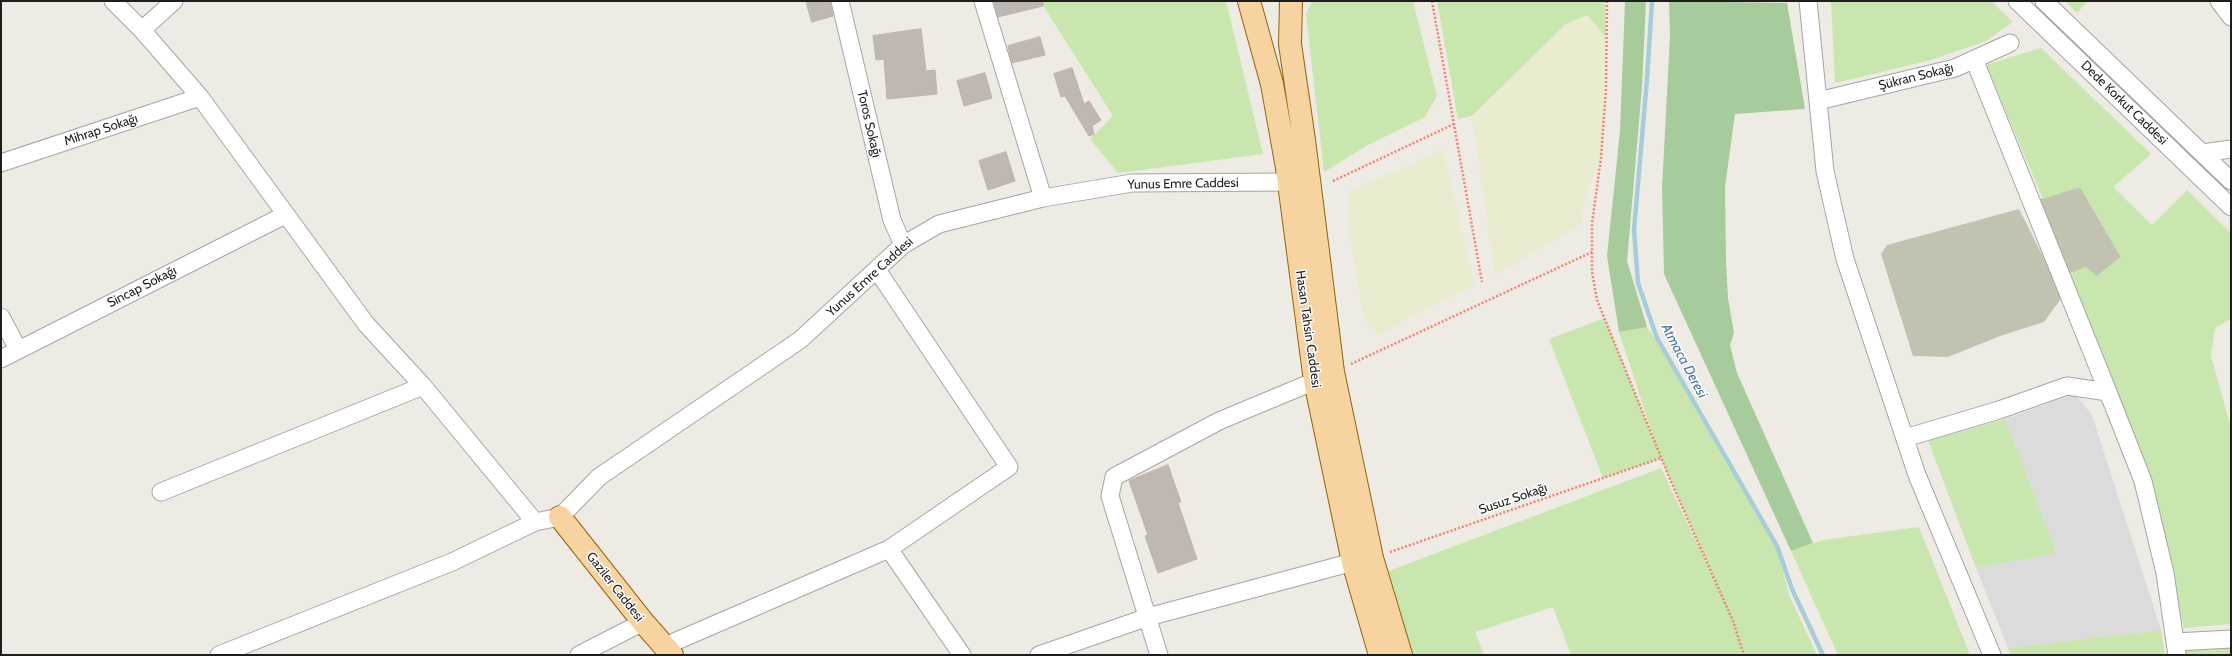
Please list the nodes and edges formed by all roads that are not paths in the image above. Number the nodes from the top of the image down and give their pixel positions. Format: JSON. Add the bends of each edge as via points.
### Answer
{"nodes":[{"id":1,"x":113,"y":1,"type":"edge"},
{"id":2,"x":174,"y":1,"type":"edge"},
{"id":3,"x":840,"y":1,"type":"edge"},
{"id":4,"x":983,"y":1,"type":"edge"},
{"id":5,"x":1249,"y":1,"type":"edge"},
{"id":6,"x":1290,"y":1,"type":"edge"},
{"id":7,"x":1808,"y":1,"type":"edge"},
{"id":8,"x":2017,"y":1,"type":"edge"},
{"id":9,"x":2044,"y":1,"type":"edge"},
{"id":10,"x":2219,"y":1,"type":"edge"},
{"id":11,"x":2231,"y":17,"type":"edge"},
{"id":12,"x":142,"y":30,"type":"junction"},
{"id":13,"x":2010,"y":43,"type":"dead end"},
{"id":14,"x":1974,"y":59,"type":"junction"},
{"id":15,"x":200,"y":97,"type":"junction"},
{"id":16,"x":1818,"y":101,"type":"junction"},
{"id":17,"x":2231,"y":149,"type":"edge"},
{"id":18,"x":2202,"y":153,"type":"junction"},
{"id":19,"x":1,"y":163,"type":"edge"},
{"id":20,"x":2231,"y":181,"type":"edge"},
{"id":21,"x":1288,"y":182,"type":"junction"},
{"id":22,"x":1043,"y":198,"type":"junction"},
{"id":23,"x":2231,"y":207,"type":"edge"},
{"id":24,"x":284,"y":215,"type":"junction"},
{"id":25,"x":903,"y":245,"type":"junction"},
{"id":26,"x":877,"y":270,"type":"junction"},
{"id":27,"x":1,"y":317,"type":"edge"},
{"id":28,"x":18,"y":349,"type":"junction"},
{"id":29,"x":1,"y":359,"type":"edge"},
{"id":30,"x":1324,"y":377,"type":"junction"},
{"id":31,"x":423,"y":386,"type":"junction"},
{"id":32,"x":2108,"y":392,"type":"junction"},
{"id":33,"x":1905,"y":438,"type":"junction"},
{"id":34,"x":161,"y":492,"type":"dead end"},
{"id":35,"x":560,"y":517,"type":"junction"},
{"id":36,"x":536,"y":522,"type":"junction"},
{"id":37,"x":889,"y":549,"type":"junction"},
{"id":38,"x":1362,"y":560,"type":"junction"},
{"id":39,"x":1148,"y":617,"type":"junction"},
{"id":40,"x":643,"y":622,"type":"junction"},
{"id":41,"x":2231,"y":639,"type":"edge"},
{"id":42,"x":2176,"y":648,"type":"edge"},
{"id":43,"x":669,"y":651,"type":"edge"},
{"id":44,"x":219,"y":655,"type":"edge"},
{"id":45,"x":579,"y":655,"type":"edge"},
{"id":46,"x":962,"y":655,"type":"edge"},
{"id":47,"x":1039,"y":655,"type":"edge"},
{"id":48,"x":1159,"y":655,"type":"edge"},
{"id":49,"x":1380,"y":655,"type":"edge"},
{"id":50,"x":1401,"y":655,"type":"edge"},
{"id":51,"x":1992,"y":655,"type":"edge"}],
"edges":[{"from":1,"to":12,"type":"street"},
{"from":2,"to":12,"type":"street"},
{"from":3,"to":25,"type":"street","name":"Toros Sokağı","via":[[892,220]]},
{"from":4,"to":22,"type":"street"},
{"from":5,"to":21,"type":"main road","name":"Hasan Tahsin Caddesi","via":[[1272,84]]},
{"from":6,"to":30,"type":"main road","name":"Hasan Tahsin Caddesi","via":[[1290,44],[1304,140]]},
{"from":7,"to":16,"type":"street"},
{"from":8,"to":23,"type":"street","name":"Dede Korkut Caddesi"},
{"from":9,"to":18,"type":"street","name":"Dede Korkut Caddesi"},
{"from":10,"to":11,"type":"street"},
{"from":12,"to":15,"type":"street"},
{"from":13,"to":14,"type":"street","name":"Şükran Sokağı"},
{"from":14,"to":16,"type":"street","name":"Şükran Sokağı","via":[[1955,68]]},
{"from":14,"to":32,"type":"street"},
{"from":15,"to":19,"type":"street","name":"Mihrap Sokağı"},
{"from":15,"to":24,"type":"street"},
{"from":16,"to":33,"type":"street","via":[[1824,171],[1846,259]]},
{"from":17,"to":18,"type":"street"},
{"from":18,"to":20,"type":"street","name":"Dede Korkut Caddesi"},
{"from":21,"to":22,"type":"street","name":"Yunus Emre Caddesi","via":[[1132,183]]},
{"from":21,"to":30,"type":"main road","name":"Hasan Tahsin Caddesi"},
{"from":22,"to":25,"type":"street","name":"Yunus Emre Caddesi","via":[[938,224]]},
{"from":24,"to":28,"type":"street","name":"Sincap Sokağı"},
{"from":24,"to":31,"type":"street","via":[[366,324]]},
{"from":25,"to":26,"type":"street","name":"Yunus Emre Caddesi"},
{"from":26,"to":35,"type":"street","name":"Yunus Emre Caddesi","via":[[800,340],[599,477]]},
{"from":26,"to":37,"type":"street","via":[[1009,467]]},
{"from":27,"to":28,"type":"street"},
{"from":28,"to":29,"type":"street","name":"Sincap Sokağı"},
{"from":30,"to":38,"type":"main road","name":"Hasan Tahsin Caddesi"},
{"from":30,"to":39,"type":"street","via":[[1220,421],[1114,477],[1110,496]]},
{"from":31,"to":34,"type":"street"},
{"from":31,"to":36,"type":"street"},
{"from":32,"to":33,"type":"street","via":[[2067,386],[1999,410]]},
{"from":32,"to":42,"type":"street","via":[[2143,481],[2165,573]]},
{"from":33,"to":51,"type":"street","via":[[1941,536]]},
{"from":35,"to":36,"type":"street"},
{"from":35,"to":40,"type":"main road","name":"Gaziler Caddesi"},
{"from":36,"to":44,"type":"street","via":[[452,562]]},
{"from":37,"to":43,"type":"street"},
{"from":37,"to":46,"type":"street"},
{"from":38,"to":39,"type":"street"},
{"from":38,"to":49,"type":"main road","name":"Hasan Tahsin Caddesi"},
{"from":38,"to":50,"type":"main road","name":"Hasan Tahsin Caddesi"},
{"from":39,"to":47,"type":"street"},
{"from":39,"to":48,"type":"street"},
{"from":40,"to":43,"type":"main road","name":"Gaziler Caddesi"},
{"from":40,"to":45,"type":"street"},
{"from":41,"to":42,"type":"street"}]}
